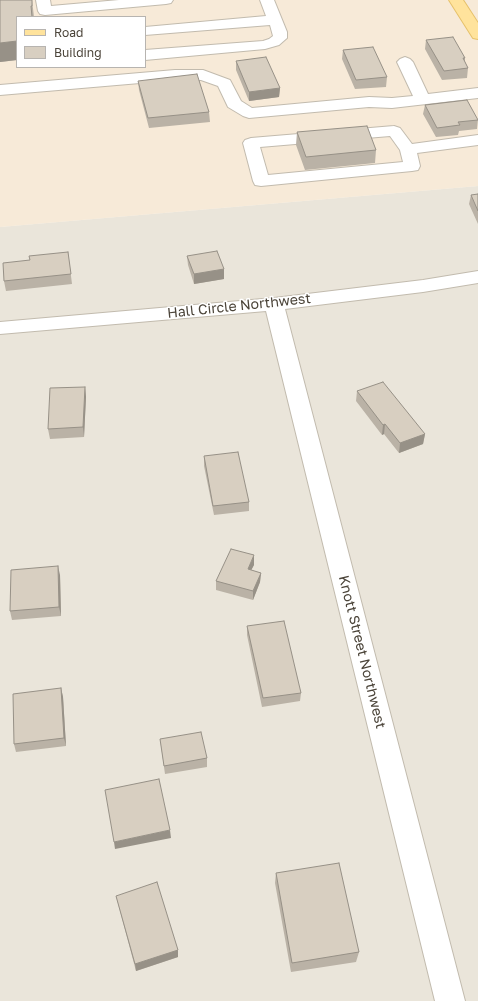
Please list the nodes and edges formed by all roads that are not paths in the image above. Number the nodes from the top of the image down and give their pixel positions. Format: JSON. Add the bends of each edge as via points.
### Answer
{"nodes":[{"id":1,"x":166,"y":0,"type":"edge"},
{"id":2,"x":266,"y":0,"type":"edge"},
{"id":3,"x":456,"y":0,"type":"edge"},
{"id":4,"x":45,"y":9,"type":"edge"},
{"id":5,"x":275,"y":20,"type":"junction"},
{"id":6,"x":146,"y":31,"type":"edge"},
{"id":7,"x":478,"y":36,"type":"edge"},
{"id":8,"x":146,"y":55,"type":"edge"},
{"id":9,"x":405,"y":62,"type":"dead end"},
{"id":10,"x":0,"y":90,"type":"edge"},
{"id":11,"x":478,"y":93,"type":"edge"},
{"id":12,"x":423,"y":100,"type":"junction"},
{"id":13,"x":478,"y":140,"type":"edge"},
{"id":14,"x":408,"y":149,"type":"junction"},
{"id":15,"x":478,"y":277,"type":"edge"},
{"id":16,"x":274,"y":304,"type":"junction"},
{"id":17,"x":0,"y":328,"type":"edge"},
{"id":18,"x":450,"y":1001,"type":"edge"}],
"edges":[{"from":1,"to":4,"type":"street"},
{"from":2,"to":5,"type":"street"},
{"from":3,"to":7,"type":"main road"},
{"from":5,"to":6,"type":"street"},
{"from":5,"to":8,"type":"street","via":[[280,38],[265,45]]},
{"from":9,"to":12,"type":"street"},
{"from":10,"to":12,"type":"street","via":[[203,75],[225,83],[234,104],[249,113],[369,102]]},
{"from":11,"to":12,"type":"street"},
{"from":13,"to":14,"type":"street"},
{"from":14,"to":14,"type":"street","via":[[412,166],[261,181],[251,144],[394,131]]},
{"from":15,"to":16,"type":"street","name":"Hall Circle Northwest"},
{"from":16,"to":17,"type":"street","name":"Hall Circle Northwest"},
{"from":16,"to":18,"type":"street","name":"Knott Street Northwest"}]}
